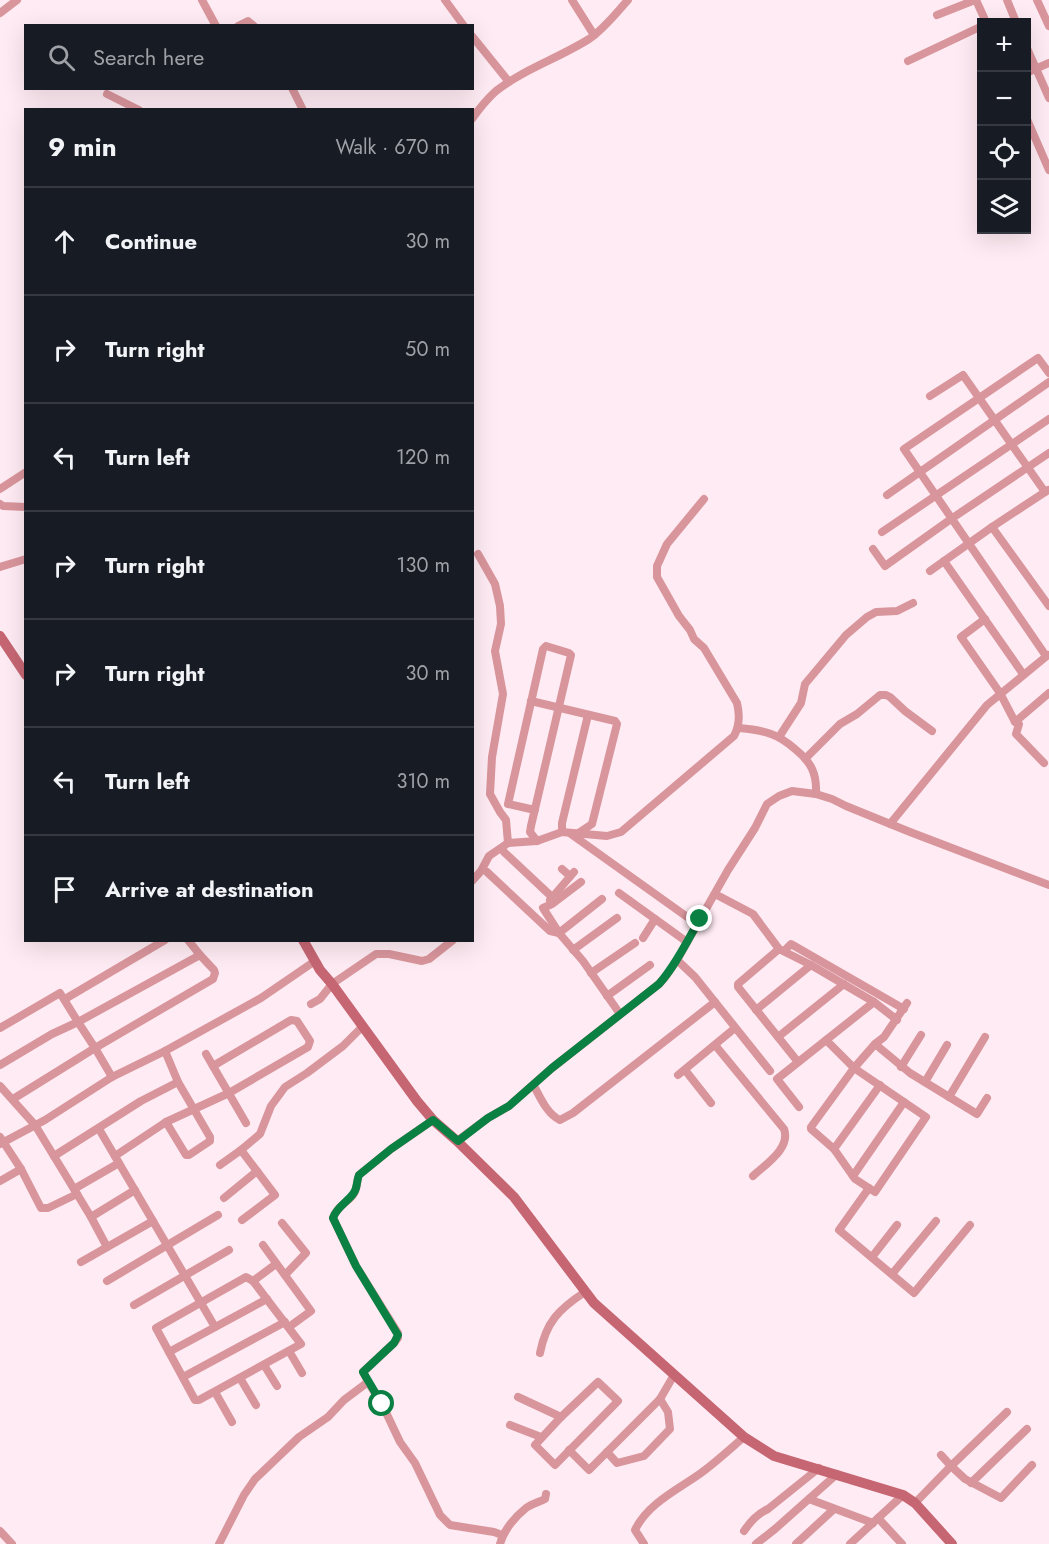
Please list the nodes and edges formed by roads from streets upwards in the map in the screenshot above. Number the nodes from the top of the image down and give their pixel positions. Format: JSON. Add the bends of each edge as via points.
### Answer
{"nodes":[{"id":1,"x":16,"y":0,"type":"edge"},
{"id":2,"x":202,"y":0,"type":"edge"},
{"id":3,"x":445,"y":0,"type":"edge"},
{"id":4,"x":572,"y":0,"type":"edge"},
{"id":5,"x":628,"y":0,"type":"edge"},
{"id":6,"x":975,"y":0,"type":"edge"},
{"id":7,"x":1007,"y":0,"type":"edge"},
{"id":8,"x":1037,"y":0,"type":"edge"},
{"id":9,"x":0,"y":13,"type":"edge"},
{"id":10,"x":937,"y":15,"type":"dead end"},
{"id":11,"x":984,"y":18,"type":"edge"},
{"id":12,"x":1014,"y":18,"type":"edge"},
{"id":13,"x":215,"y":24,"type":"edge"},
{"id":14,"x":463,"y":24,"type":"edge"},
{"id":15,"x":1049,"y":26,"type":"edge"},
{"id":16,"x":977,"y":28,"type":"edge"},
{"id":17,"x":594,"y":35,"type":"junction"},
{"id":18,"x":474,"y":38,"type":"edge"},
{"id":19,"x":1031,"y":58,"type":"edge"},
{"id":20,"x":908,"y":61,"type":"dead end"},
{"id":21,"x":1049,"y":63,"type":"edge"},
{"id":22,"x":1036,"y":69,"type":"junction"},
{"id":23,"x":1028,"y":72,"type":"edge"},
{"id":24,"x":509,"y":82,"type":"junction"},
{"id":25,"x":293,"y":90,"type":"edge"},
{"id":26,"x":107,"y":94,"type":"dead end"},
{"id":27,"x":1049,"y":98,"type":"edge"},
{"id":28,"x":135,"y":108,"type":"edge"},
{"id":29,"x":302,"y":108,"type":"edge"},
{"id":30,"x":474,"y":116,"type":"edge"},
{"id":31,"x":1031,"y":126,"type":"edge"},
{"id":32,"x":1046,"y":156,"type":"edge"},
{"id":33,"x":1049,"y":170,"type":"edge"},
{"id":34,"x":1049,"y":373,"type":"edge"},
{"id":35,"x":1049,"y":382,"type":"edge"},
{"id":36,"x":930,"y":396,"type":"dead end"},
{"id":37,"x":979,"y":398,"type":"junction"},
{"id":38,"x":1049,"y":419,"type":"edge"},
{"id":39,"x":995,"y":421,"type":"junction"},
{"id":40,"x":1013,"y":445,"type":"junction"},
{"id":41,"x":1049,"y":453,"type":"edge"},
{"id":42,"x":1027,"y":466,"type":"junction"},
{"id":43,"x":24,"y":473,"type":"edge"},
{"id":44,"x":920,"y":473,"type":"junction"},
{"id":45,"x":0,"y":489,"type":"edge"},
{"id":46,"x":1047,"y":490,"type":"edge"},
{"id":47,"x":887,"y":495,"type":"dead end"},
{"id":48,"x":935,"y":495,"type":"junction"},
{"id":49,"x":704,"y":499,"type":"dead end"},
{"id":50,"x":0,"y":504,"type":"edge"},
{"id":51,"x":24,"y":507,"type":"edge"},
{"id":52,"x":951,"y":519,"type":"junction"},
{"id":53,"x":992,"y":526,"type":"junction"},
{"id":54,"x":882,"y":532,"type":"dead end"},
{"id":55,"x":968,"y":544,"type":"junction"},
{"id":56,"x":873,"y":549,"type":"dead end"},
{"id":57,"x":478,"y":555,"type":"dead end"},
{"id":58,"x":24,"y":560,"type":"edge"},
{"id":59,"x":944,"y":561,"type":"junction"},
{"id":60,"x":0,"y":567,"type":"edge"},
{"id":61,"x":930,"y":571,"type":"dead end"},
{"id":62,"x":913,"y":603,"type":"dead end"},
{"id":63,"x":1049,"y":606,"type":"edge"},
{"id":64,"x":985,"y":619,"type":"junction"},
{"id":65,"x":0,"y":636,"type":"edge"},
{"id":66,"x":1047,"y":655,"type":"edge"},
{"id":67,"x":24,"y":672,"type":"edge"},
{"id":68,"x":1023,"y":674,"type":"junction"},
{"id":69,"x":1000,"y":693,"type":"junction"},
{"id":70,"x":1049,"y":693,"type":"edge"},
{"id":71,"x":531,"y":700,"type":"junction"},
{"id":72,"x":560,"y":708,"type":"junction"},
{"id":73,"x":588,"y":715,"type":"junction"},
{"id":74,"x":1014,"y":722,"type":"junction"},
{"id":75,"x":738,"y":728,"type":"junction"},
{"id":76,"x":932,"y":731,"type":"dead end"},
{"id":77,"x":779,"y":737,"type":"junction"},
{"id":78,"x":806,"y":758,"type":"junction"},
{"id":79,"x":1044,"y":763,"type":"dead end"},
{"id":80,"x":816,"y":794,"type":"junction"},
{"id":81,"x":535,"y":810,"type":"junction"},
{"id":82,"x":890,"y":824,"type":"junction"},
{"id":83,"x":569,"y":833,"type":"junction"},
{"id":84,"x":537,"y":841,"type":"junction"},
{"id":85,"x":508,"y":843,"type":"junction"},
{"id":86,"x":504,"y":852,"type":"dead end"},
{"id":87,"x":474,"y":868,"type":"edge"},
{"id":88,"x":562,"y":869,"type":"dead end"},
{"id":89,"x":484,"y":871,"type":"junction"},
{"id":90,"x":474,"y":879,"type":"edge"},
{"id":91,"x":581,"y":882,"type":"dead end"},
{"id":92,"x":1049,"y":885,"type":"edge"},
{"id":93,"x":619,"y":893,"type":"dead end"},
{"id":94,"x":715,"y":894,"type":"junction"},
{"id":95,"x":552,"y":897,"type":"junction"},
{"id":96,"x":602,"y":899,"type":"dead end"},
{"id":97,"x":543,"y":908,"type":"junction"},
{"id":98,"x":535,"y":917,"type":"junction"},
{"id":99,"x":617,"y":918,"type":"dead end"},
{"id":100,"x":655,"y":919,"type":"junction"},
{"id":101,"x":697,"y":924,"type":"junction"},
{"id":102,"x":559,"y":933,"type":"junction"},
{"id":103,"x":162,"y":942,"type":"edge"},
{"id":104,"x":190,"y":942,"type":"edge"},
{"id":105,"x":304,"y":942,"type":"edge"},
{"id":106,"x":450,"y":942,"type":"edge"},
{"id":107,"x":687,"y":942,"type":"junction"},
{"id":108,"x":800,"y":949,"type":"junction"},
{"id":109,"x":573,"y":950,"type":"junction"},
{"id":110,"x":782,"y":950,"type":"junction"},
{"id":111,"x":200,"y":955,"type":"junction"},
{"id":112,"x":795,"y":957,"type":"junction"},
{"id":113,"x":677,"y":960,"type":"junction"},
{"id":114,"x":315,"y":961,"type":"junction"},
{"id":115,"x":650,"y":965,"type":"dead end"},
{"id":116,"x":811,"y":965,"type":"junction"},
{"id":117,"x":591,"y":974,"type":"junction"},
{"id":118,"x":332,"y":984,"type":"junction"},
{"id":119,"x":844,"y":984,"type":"junction"},
{"id":120,"x":607,"y":996,"type":"junction"},
{"id":121,"x":65,"y":999,"type":"junction"},
{"id":122,"x":715,"y":1002,"type":"junction"},
{"id":123,"x":874,"y":1002,"type":"junction"},
{"id":124,"x":311,"y":1004,"type":"dead end"},
{"id":125,"x":756,"y":1010,"type":"junction"},
{"id":126,"x":620,"y":1014,"type":"junction"},
{"id":127,"x":897,"y":1020,"type":"junction"},
{"id":128,"x":78,"y":1022,"type":"junction"},
{"id":129,"x":363,"y":1026,"type":"junction"},
{"id":130,"x":0,"y":1028,"type":"edge"},
{"id":131,"x":735,"y":1028,"type":"junction"},
{"id":132,"x":921,"y":1035,"type":"dead end"},
{"id":133,"x":778,"y":1037,"type":"junction"},
{"id":134,"x":985,"y":1037,"type":"dead end"},
{"id":135,"x":826,"y":1040,"type":"junction"},
{"id":136,"x":875,"y":1044,"type":"junction"},
{"id":137,"x":715,"y":1045,"type":"junction"},
{"id":138,"x":947,"y":1045,"type":"dead end"},
{"id":139,"x":96,"y":1048,"type":"junction"},
{"id":140,"x":165,"y":1051,"type":"junction"},
{"id":141,"x":206,"y":1054,"type":"dead end"},
{"id":142,"x":798,"y":1062,"type":"junction"},
{"id":143,"x":0,"y":1065,"type":"edge"},
{"id":144,"x":213,"y":1066,"type":"junction"},
{"id":145,"x":901,"y":1066,"type":"junction"},
{"id":146,"x":854,"y":1068,"type":"junction"},
{"id":147,"x":770,"y":1071,"type":"dead end"},
{"id":148,"x":112,"y":1077,"type":"junction"},
{"id":149,"x":178,"y":1082,"type":"junction"},
{"id":150,"x":925,"y":1082,"type":"junction"},
{"id":151,"x":880,"y":1085,"type":"junction"},
{"id":152,"x":0,"y":1086,"type":"edge"},
{"id":153,"x":534,"y":1086,"type":"junction"},
{"id":154,"x":229,"y":1093,"type":"junction"},
{"id":155,"x":949,"y":1097,"type":"junction"},
{"id":156,"x":987,"y":1098,"type":"dead end"},
{"id":157,"x":13,"y":1099,"type":"junction"},
{"id":158,"x":904,"y":1102,"type":"junction"},
{"id":159,"x":711,"y":1103,"type":"dead end"},
{"id":160,"x":799,"y":1107,"type":"dead end"},
{"id":161,"x":193,"y":1109,"type":"junction"},
{"id":162,"x":433,"y":1120,"type":"junction"},
{"id":163,"x":166,"y":1122,"type":"junction"},
{"id":164,"x":246,"y":1123,"type":"dead end"},
{"id":165,"x":35,"y":1125,"type":"junction"},
{"id":166,"x":99,"y":1129,"type":"junction"},
{"id":167,"x":1,"y":1141,"type":"edge"},
{"id":168,"x":458,"y":1141,"type":"junction"},
{"id":169,"x":834,"y":1149,"type":"junction"},
{"id":170,"x":241,"y":1150,"type":"junction"},
{"id":171,"x":54,"y":1156,"type":"junction"},
{"id":172,"x":117,"y":1160,"type":"junction"},
{"id":173,"x":220,"y":1165,"type":"dead end"},
{"id":174,"x":21,"y":1170,"type":"junction"},
{"id":175,"x":257,"y":1171,"type":"junction"},
{"id":176,"x":753,"y":1176,"type":"dead end"},
{"id":177,"x":853,"y":1176,"type":"junction"},
{"id":178,"x":0,"y":1181,"type":"edge"},
{"id":179,"x":868,"y":1188,"type":"junction"},
{"id":180,"x":135,"y":1190,"type":"junction"},
{"id":181,"x":76,"y":1192,"type":"junction"},
{"id":182,"x":224,"y":1198,"type":"dead end"},
{"id":183,"x":218,"y":1215,"type":"dead end"},
{"id":184,"x":91,"y":1217,"type":"junction"},
{"id":185,"x":242,"y":1220,"type":"dead end"},
{"id":186,"x":153,"y":1221,"type":"junction"},
{"id":187,"x":936,"y":1221,"type":"dead end"},
{"id":188,"x":282,"y":1223,"type":"dead end"},
{"id":189,"x":897,"y":1225,"type":"dead end"},
{"id":190,"x":970,"y":1225,"type":"dead end"},
{"id":191,"x":168,"y":1245,"type":"junction"},
{"id":192,"x":263,"y":1245,"type":"dead end"},
{"id":193,"x":107,"y":1247,"type":"junction"},
{"id":194,"x":229,"y":1250,"type":"dead end"},
{"id":195,"x":872,"y":1257,"type":"junction"},
{"id":196,"x":81,"y":1262,"type":"dead end"},
{"id":197,"x":276,"y":1263,"type":"junction"},
{"id":198,"x":892,"y":1274,"type":"junction"},
{"id":199,"x":184,"y":1275,"type":"junction"},
{"id":200,"x":285,"y":1275,"type":"junction"},
{"id":201,"x":107,"y":1281,"type":"dead end"},
{"id":202,"x":253,"y":1281,"type":"junction"},
{"id":203,"x":585,"y":1292,"type":"junction"},
{"id":204,"x":267,"y":1299,"type":"junction"},
{"id":205,"x":200,"y":1302,"type":"junction"},
{"id":206,"x":134,"y":1305,"type":"dead end"},
{"id":207,"x":287,"y":1325,"type":"junction"},
{"id":208,"x":215,"y":1327,"type":"junction"},
{"id":209,"x":289,"y":1351,"type":"junction"},
{"id":210,"x":169,"y":1352,"type":"junction"},
{"id":211,"x":540,"y":1353,"type":"dead end"},
{"id":212,"x":264,"y":1365,"type":"junction"},
{"id":213,"x":302,"y":1373,"type":"dead end"},
{"id":214,"x":674,"y":1375,"type":"junction"},
{"id":215,"x":183,"y":1377,"type":"junction"},
{"id":216,"x":240,"y":1378,"type":"junction"},
{"id":217,"x":368,"y":1382,"type":"junction"},
{"id":218,"x":277,"y":1386,"type":"dead end"},
{"id":219,"x":215,"y":1392,"type":"junction"},
{"id":220,"x":518,"y":1397,"type":"dead end"},
{"id":221,"x":660,"y":1399,"type":"junction"},
{"id":222,"x":256,"y":1405,"type":"dead end"},
{"id":223,"x":1006,"y":1412,"type":"dead end"},
{"id":224,"x":561,"y":1417,"type":"junction"},
{"id":225,"x":232,"y":1422,"type":"dead end"},
{"id":226,"x":510,"y":1425,"type":"dead end"},
{"id":227,"x":1027,"y":1429,"type":"dead end"},
{"id":228,"x":541,"y":1437,"type":"junction"},
{"id":229,"x":744,"y":1437,"type":"junction"},
{"id":230,"x":569,"y":1450,"type":"junction"},
{"id":231,"x":607,"y":1452,"type":"junction"},
{"id":232,"x":941,"y":1455,"type":"dead end"},
{"id":233,"x":1032,"y":1465,"type":"dead end"},
{"id":234,"x":951,"y":1466,"type":"junction"},
{"id":235,"x":819,"y":1468,"type":"junction"},
{"id":236,"x":837,"y":1474,"type":"junction"},
{"id":237,"x":971,"y":1483,"type":"junction"},
{"id":238,"x":546,"y":1494,"type":"dead end"},
{"id":239,"x":903,"y":1494,"type":"junction"},
{"id":240,"x":809,"y":1499,"type":"junction"},
{"id":241,"x":915,"y":1503,"type":"junction"},
{"id":242,"x":834,"y":1509,"type":"junction"},
{"id":243,"x":875,"y":1520,"type":"junction"},
{"id":244,"x":0,"y":1531,"type":"edge"},
{"id":245,"x":744,"y":1531,"type":"dead end"},
{"id":246,"x":502,"y":1535,"type":"junction"},
{"id":247,"x":12,"y":1544,"type":"edge"},
{"id":248,"x":219,"y":1544,"type":"edge"},
{"id":249,"x":500,"y":1544,"type":"edge"},
{"id":250,"x":644,"y":1544,"type":"edge"},
{"id":251,"x":756,"y":1544,"type":"edge"},
{"id":252,"x":796,"y":1544,"type":"edge"},
{"id":253,"x":850,"y":1544,"type":"edge"},
{"id":254,"x":902,"y":1544,"type":"edge"},
{"id":255,"x":952,"y":1544,"type":"edge"}],
"edges":[{"from":1,"to":9,"type":"street"},
{"from":2,"to":13,"type":"street"},
{"from":3,"to":14,"type":"street"},
{"from":4,"to":17,"type":"street"},
{"from":5,"to":17,"type":"street"},
{"from":6,"to":10,"type":"street"},
{"from":6,"to":11,"type":"street"},
{"from":7,"to":12,"type":"street"},
{"from":8,"to":15,"type":"street"},
{"from":16,"to":20,"type":"street"},
{"from":17,"to":24,"type":"street"},
{"from":18,"to":24,"type":"street"},
{"from":19,"to":22,"type":"street"},
{"from":21,"to":22,"type":"street"},
{"from":22,"to":23,"type":"street"},
{"from":22,"to":27,"type":"street"},
{"from":24,"to":30,"type":"street"},
{"from":25,"to":29,"type":"street"},
{"from":26,"to":28,"type":"street"},
{"from":31,"to":32,"type":"street"},
{"from":32,"to":33,"type":"street"},
{"from":34,"to":37,"type":"street","via":[[1038,358]]},
{"from":35,"to":39,"type":"street"},
{"from":36,"to":37,"type":"street","via":[[963,375]]},
{"from":37,"to":39,"type":"street"},
{"from":37,"to":44,"type":"street","via":[[904,449]]},
{"from":38,"to":40,"type":"street"},
{"from":39,"to":40,"type":"street"},
{"from":39,"to":44,"type":"street"},
{"from":40,"to":42,"type":"street"},
{"from":40,"to":48,"type":"street"},
{"from":41,"to":42,"type":"street"},
{"from":42,"to":46,"type":"street"},
{"from":42,"to":52,"type":"street"},
{"from":43,"to":45,"type":"street"},
{"from":44,"to":47,"type":"street"},
{"from":44,"to":48,"type":"street"},
{"from":46,"to":53,"type":"street"},
{"from":48,"to":52,"type":"street"},
{"from":48,"to":54,"type":"street"},
{"from":49,"to":75,"type":"street","via":[[667,544],[657,566],[657,577],[737,703]]},
{"from":50,"to":51,"type":"street"},
{"from":52,"to":55,"type":"street"},
{"from":52,"to":56,"type":"street","via":[[885,566]]},
{"from":53,"to":55,"type":"street"},
{"from":53,"to":63,"type":"street"},
{"from":55,"to":59,"type":"street"},
{"from":55,"to":66,"type":"street"},
{"from":57,"to":85,"type":"street","via":[[495,584],[500,606],[495,651],[503,694],[490,794],[506,820]]},
{"from":58,"to":60,"type":"street"},
{"from":59,"to":61,"type":"street"},
{"from":59,"to":64,"type":"street"},
{"from":62,"to":77,"type":"street","via":[[897,611],[876,612],[846,635],[805,684],[801,703]]},
{"from":64,"to":68,"type":"street"},
{"from":64,"to":69,"type":"street","via":[[962,637]]},
{"from":65,"to":67,"type":"street"},
{"from":66,"to":68,"type":"street"},
{"from":68,"to":69,"type":"street"},
{"from":69,"to":74,"type":"street"},
{"from":69,"to":82,"type":"street"},
{"from":70,"to":74,"type":"street"},
{"from":71,"to":72,"type":"street"},
{"from":71,"to":72,"type":"street","via":[[546,646],[572,655]]},
{"from":71,"to":81,"type":"street","via":[[508,804]]},
{"from":72,"to":73,"type":"street"},
{"from":72,"to":81,"type":"street"},
{"from":73,"to":83,"type":"street","via":[[562,823]]},
{"from":73,"to":83,"type":"street","via":[[616,724],[592,824]]},
{"from":74,"to":79,"type":"street","via":[[1019,724],[1016,734]]},
{"from":75,"to":77,"type":"street"},
{"from":75,"to":83,"type":"street","via":[[734,736],[621,832],[607,836]]},
{"from":76,"to":78,"type":"street","via":[[886,695],[880,695],[840,724]]},
{"from":77,"to":78,"type":"street"},
{"from":78,"to":80,"type":"street","via":[[817,782]]},
{"from":80,"to":82,"type":"street"},
{"from":80,"to":94,"type":"street","via":[[792,791],[767,804]]},
{"from":81,"to":84,"type":"street","via":[[530,832]]},
{"from":82,"to":92,"type":"street"},
{"from":83,"to":84,"type":"street"},
{"from":83,"to":101,"type":"street"},
{"from":84,"to":85,"type":"street"},
{"from":85,"to":89,"type":"street","via":[[489,856]]},
{"from":86,"to":95,"type":"street"},
{"from":87,"to":89,"type":"street"},
{"from":88,"to":95,"type":"street","via":[[572,874]]},
{"from":89,"to":90,"type":"street"},
{"from":89,"to":98,"type":"street"},
{"from":91,"to":97,"type":"street"},
{"from":93,"to":100,"type":"street"},
{"from":94,"to":101,"type":"street"},
{"from":94,"to":110,"type":"street","via":[[753,914]]},
{"from":95,"to":97,"type":"street"},
{"from":96,"to":102,"type":"street"},
{"from":97,"to":98,"type":"street"},
{"from":97,"to":102,"type":"street"},
{"from":98,"to":102,"type":"street","via":[[550,931]]},
{"from":99,"to":109,"type":"street"},
{"from":100,"to":107,"type":"street"},
{"from":100,"to":117,"type":"street","via":[[639,940]]},
{"from":101,"to":107,"type":"street"},
{"from":102,"to":109,"type":"street"},
{"from":103,"to":121,"type":"street"},
{"from":104,"to":111,"type":"street"},
{"from":105,"to":114,"type":"street"},
{"from":106,"to":118,"type":"street","via":[[422,961],[376,954]]},
{"from":107,"to":113,"type":"street"},
{"from":108,"to":110,"type":"street","via":[[791,944]]},
{"from":108,"to":112,"type":"street"},
{"from":108,"to":127,"type":"street","via":[[906,1006]]},
{"from":109,"to":117,"type":"street"},
{"from":110,"to":112,"type":"street"},
{"from":110,"to":125,"type":"street","via":[[738,984]]},
{"from":111,"to":128,"type":"street"},
{"from":111,"to":139,"type":"street","via":[[214,970],[213,979]]},
{"from":112,"to":116,"type":"street"},
{"from":113,"to":122,"type":"street"},
{"from":113,"to":126,"type":"street","via":[[659,984]]},
{"from":114,"to":118,"type":"street"},
{"from":114,"to":140,"type":"street","via":[[261,998]]},
{"from":115,"to":120,"type":"street"},
{"from":116,"to":119,"type":"street"},
{"from":116,"to":125,"type":"street"},
{"from":117,"to":120,"type":"street"},
{"from":118,"to":124,"type":"street"},
{"from":118,"to":129,"type":"street"},
{"from":119,"to":123,"type":"street"},
{"from":119,"to":133,"type":"street"},
{"from":120,"to":126,"type":"street"},
{"from":121,"to":128,"type":"street"},
{"from":121,"to":130,"type":"street","via":[[59,993]]},
{"from":122,"to":131,"type":"street"},
{"from":122,"to":153,"type":"street","via":[[560,1120],[555,1119]]},
{"from":123,"to":127,"type":"street"},
{"from":123,"to":135,"type":"street"},
{"from":125,"to":133,"type":"street"},
{"from":126,"to":153,"type":"street"},
{"from":127,"to":136,"type":"street"},
{"from":128,"to":139,"type":"street"},
{"from":128,"to":143,"type":"street"},
{"from":129,"to":162,"type":"street"},
{"from":129,"to":170,"type":"street","via":[[343,1047],[285,1087],[271,1106],[260,1134]]},
{"from":131,"to":137,"type":"street"},
{"from":131,"to":147,"type":"street"},
{"from":132,"to":145,"type":"street"},
{"from":133,"to":142,"type":"street"},
{"from":134,"to":155,"type":"street"},
{"from":135,"to":142,"type":"street"},
{"from":135,"to":146,"type":"street"},
{"from":136,"to":145,"type":"street"},
{"from":136,"to":146,"type":"street"},
{"from":137,"to":159,"type":"street","via":[[682,1072]]},
{"from":137,"to":176,"type":"street","via":[[786,1133],[779,1151]]},
{"from":138,"to":150,"type":"street"},
{"from":139,"to":148,"type":"street"},
{"from":139,"to":157,"type":"street"},
{"from":140,"to":148,"type":"street"},
{"from":140,"to":149,"type":"street"},
{"from":141,"to":144,"type":"street"},
{"from":142,"to":160,"type":"street","via":[[777,1080]]},
{"from":144,"to":154,"type":"street"},
{"from":144,"to":154,"type":"street","via":[[291,1020],[297,1021],[310,1041],[308,1047]]},
{"from":145,"to":150,"type":"street"},
{"from":146,"to":151,"type":"street"},
{"from":146,"to":169,"type":"street","via":[[811,1128]]},
{"from":148,"to":165,"type":"street"},
{"from":149,"to":161,"type":"street"},
{"from":149,"to":166,"type":"street"},
{"from":150,"to":155,"type":"street"},
{"from":151,"to":158,"type":"street"},
{"from":151,"to":169,"type":"street"},
{"from":152,"to":157,"type":"street"},
{"from":153,"to":168,"type":"street"},
{"from":154,"to":161,"type":"street"},
{"from":154,"to":164,"type":"street"},
{"from":155,"to":156,"type":"street","via":[[977,1114]]},
{"from":157,"to":165,"type":"street"},
{"from":158,"to":177,"type":"street"},
{"from":158,"to":179,"type":"street","via":[[926,1118],[876,1191]]},
{"from":161,"to":163,"type":"street"},
{"from":161,"to":163,"type":"street","via":[[210,1139],[189,1155]]},
{"from":162,"to":168,"type":"street"},
{"from":162,"to":217,"type":"street","via":[[359,1175],[353,1194],[333,1218],[356,1266],[398,1335],[364,1370]]},
{"from":163,"to":172,"type":"street"},
{"from":165,"to":167,"type":"street"},
{"from":165,"to":171,"type":"street"},
{"from":166,"to":171,"type":"street"},
{"from":166,"to":172,"type":"street"},
{"from":167,"to":174,"type":"street"},
{"from":168,"to":203,"type":"street","via":[[514,1197]]},
{"from":169,"to":177,"type":"street"},
{"from":170,"to":173,"type":"street"},
{"from":170,"to":175,"type":"street"},
{"from":171,"to":181,"type":"street"},
{"from":172,"to":180,"type":"street"},
{"from":172,"to":181,"type":"street"},
{"from":174,"to":178,"type":"street"},
{"from":174,"to":181,"type":"street","via":[[41,1208]]},
{"from":175,"to":182,"type":"street"},
{"from":175,"to":185,"type":"street","via":[[275,1195]]},
{"from":177,"to":179,"type":"street"},
{"from":179,"to":195,"type":"street","via":[[839,1230]]},
{"from":180,"to":184,"type":"street"},
{"from":180,"to":186,"type":"street"},
{"from":181,"to":184,"type":"street"},
{"from":183,"to":191,"type":"street"},
{"from":184,"to":193,"type":"street"},
{"from":186,"to":191,"type":"street"},
{"from":186,"to":193,"type":"street"},
{"from":187,"to":198,"type":"street"},
{"from":188,"to":200,"type":"street","via":[[306,1252]]},
{"from":189,"to":195,"type":"street"},
{"from":190,"to":198,"type":"street","via":[[914,1293]]},
{"from":191,"to":199,"type":"street"},
{"from":191,"to":201,"type":"street"},
{"from":192,"to":197,"type":"street"},
{"from":193,"to":196,"type":"street"},
{"from":194,"to":199,"type":"street"},
{"from":195,"to":198,"type":"street"},
{"from":197,"to":200,"type":"street"},
{"from":197,"to":202,"type":"street"},
{"from":199,"to":205,"type":"street"},
{"from":199,"to":206,"type":"street"},
{"from":200,"to":207,"type":"street","via":[[311,1311]]},
{"from":202,"to":204,"type":"street"},
{"from":202,"to":205,"type":"street","via":[[246,1277]]},
{"from":203,"to":211,"type":"street","via":[[550,1323]]},
{"from":203,"to":214,"type":"street"},
{"from":204,"to":207,"type":"street"},
{"from":204,"to":208,"type":"street"},
{"from":205,"to":208,"type":"street"},
{"from":205,"to":210,"type":"street","via":[[156,1328]]},
{"from":207,"to":209,"type":"street","via":[[302,1344]]},
{"from":207,"to":215,"type":"street"},
{"from":208,"to":210,"type":"street"},
{"from":209,"to":212,"type":"street"},
{"from":209,"to":213,"type":"street"},
{"from":210,"to":215,"type":"street"},
{"from":212,"to":216,"type":"street"},
{"from":212,"to":218,"type":"street"},
{"from":214,"to":221,"type":"street"},
{"from":214,"to":229,"type":"street"},
{"from":215,"to":219,"type":"street","via":[[195,1400]]},
{"from":216,"to":219,"type":"street"},
{"from":216,"to":222,"type":"street"},
{"from":217,"to":246,"type":"street","via":[[442,1518],[450,1525]]},
{"from":217,"to":248,"type":"street","via":[[299,1437],[255,1479]]},
{"from":219,"to":225,"type":"street"},
{"from":220,"to":224,"type":"street"},
{"from":221,"to":231,"type":"street"},
{"from":221,"to":231,"type":"street","via":[[668,1412],[670,1429],[644,1456],[617,1463]]},
{"from":223,"to":234,"type":"street"},
{"from":224,"to":228,"type":"street"},
{"from":224,"to":230,"type":"street","via":[[598,1382],[618,1401]]},
{"from":226,"to":228,"type":"street"},
{"from":227,"to":237,"type":"street"},
{"from":228,"to":230,"type":"street","via":[[535,1445],[555,1465]]},
{"from":229,"to":235,"type":"street","via":[[774,1456]]},
{"from":229,"to":250,"type":"street","via":[[649,1511],[635,1530]]},
{"from":230,"to":231,"type":"street","via":[[589,1470]]},
{"from":232,"to":234,"type":"street"},
{"from":233,"to":237,"type":"street","via":[[1001,1498]]},
{"from":234,"to":237,"type":"street"},
{"from":234,"to":241,"type":"street"},
{"from":235,"to":236,"type":"street"},
{"from":235,"to":245,"type":"street","via":[[759,1514]]},
{"from":236,"to":239,"type":"street"},
{"from":236,"to":240,"type":"street"},
{"from":238,"to":246,"type":"street","via":[[526,1508]]},
{"from":239,"to":241,"type":"street"},
{"from":239,"to":243,"type":"street"},
{"from":240,"to":242,"type":"street"},
{"from":240,"to":251,"type":"street"},
{"from":241,"to":255,"type":"street"},
{"from":242,"to":243,"type":"street"},
{"from":242,"to":252,"type":"street"},
{"from":243,"to":253,"type":"street"},
{"from":243,"to":254,"type":"street"},
{"from":244,"to":247,"type":"street"},
{"from":246,"to":249,"type":"street"}]}
